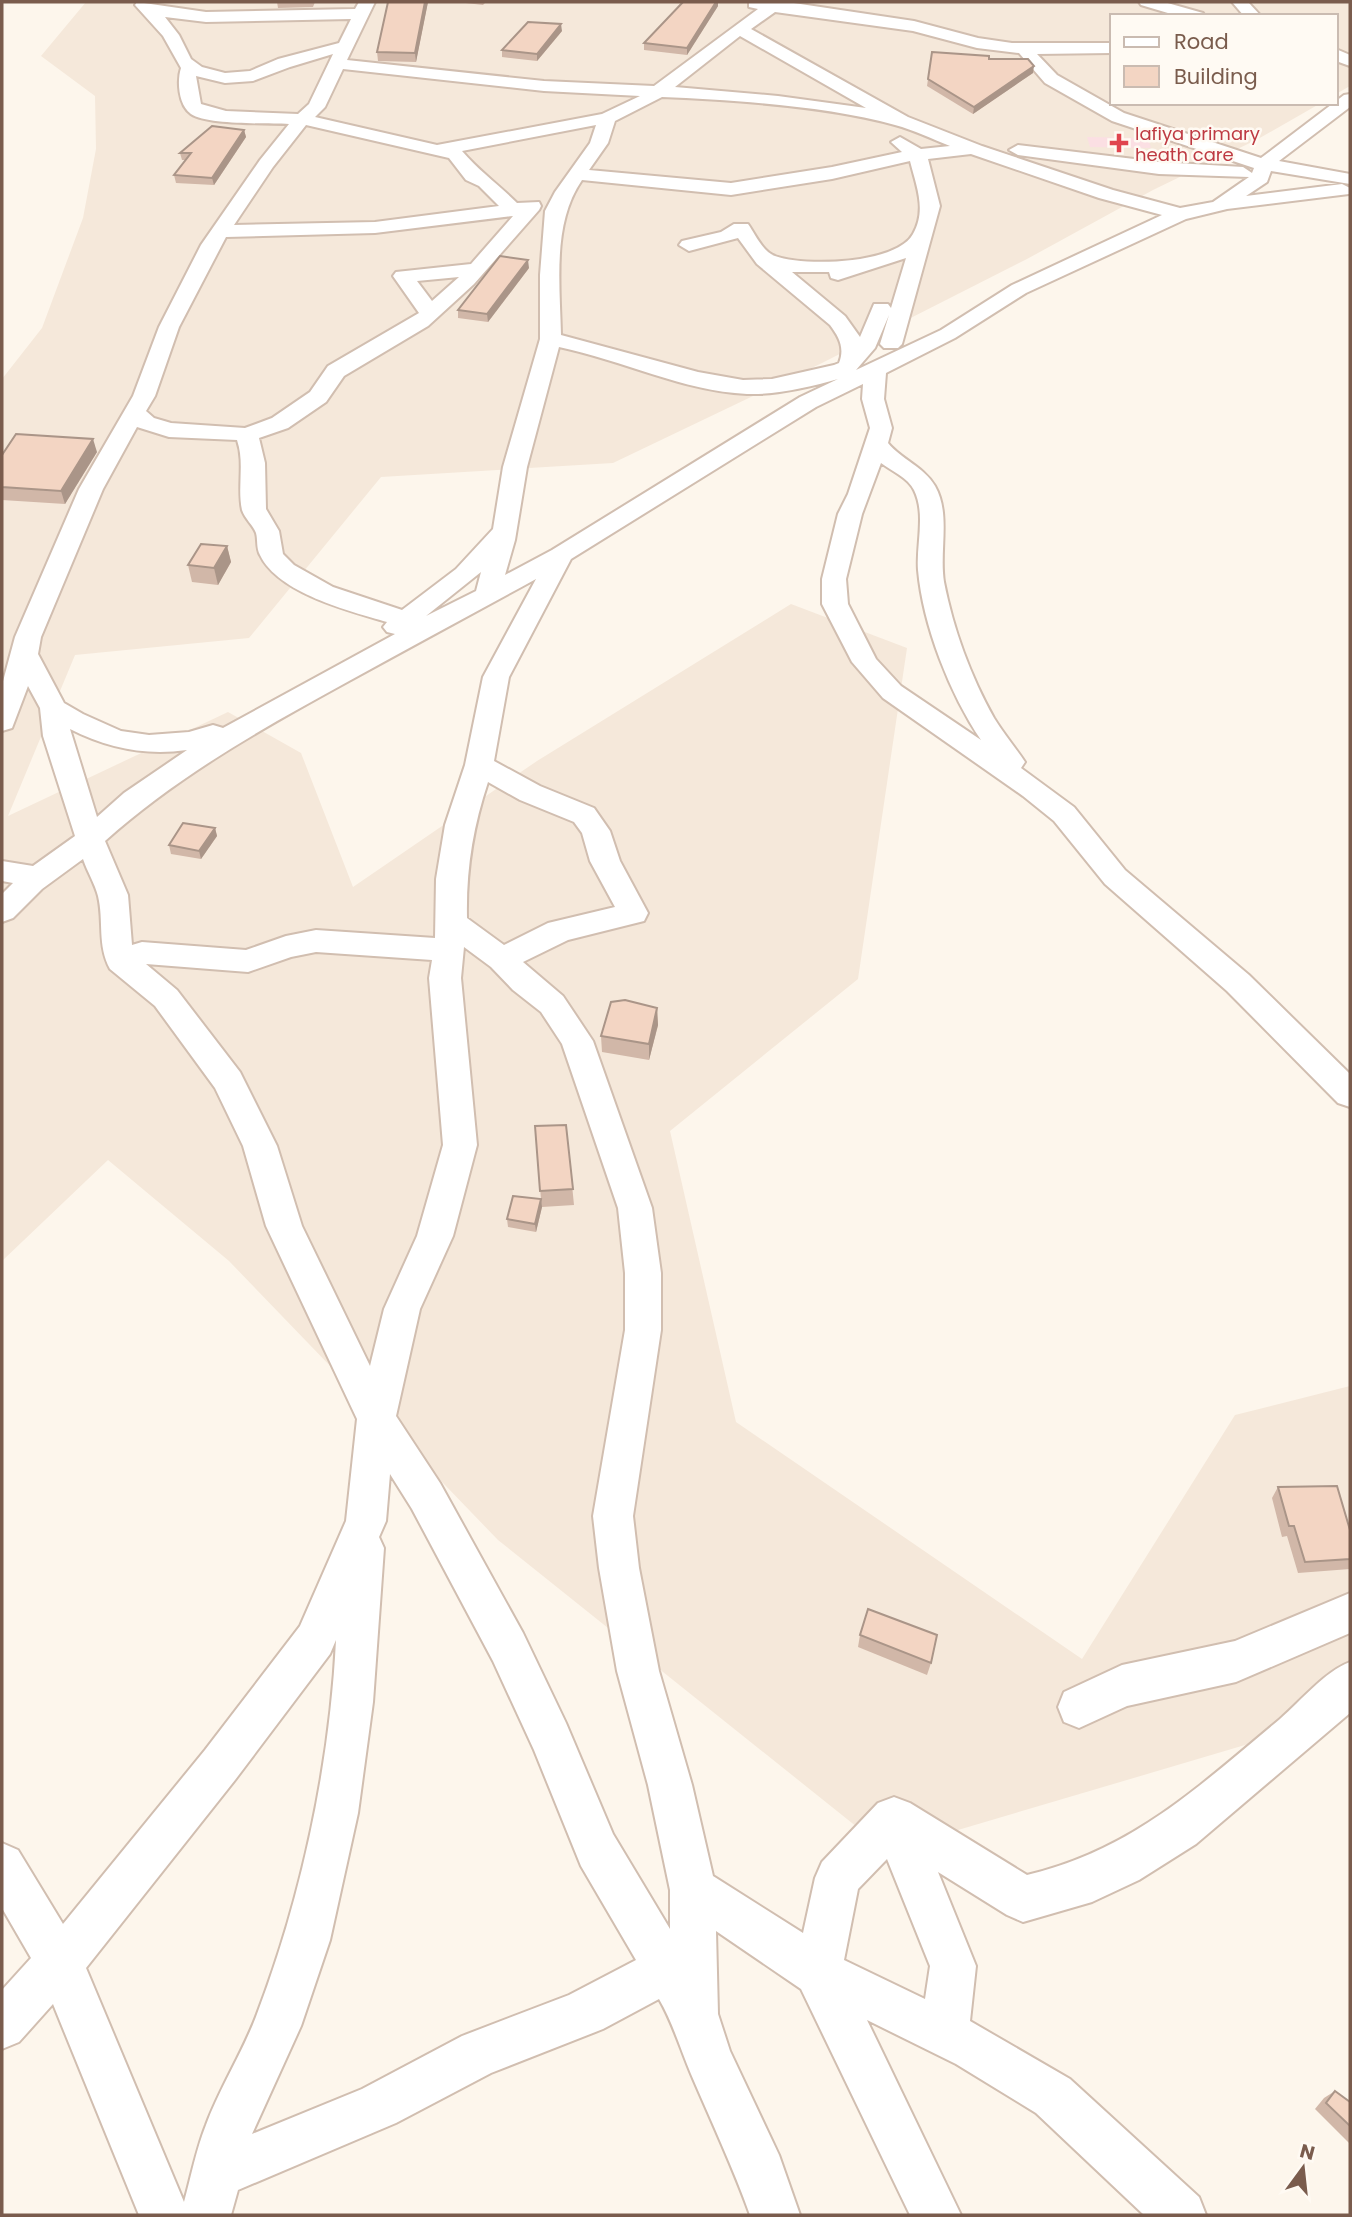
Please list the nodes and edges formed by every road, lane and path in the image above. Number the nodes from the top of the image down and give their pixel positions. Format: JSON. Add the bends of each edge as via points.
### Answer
{"nodes":[{"id":1,"x":741,"y":2,"type":"edge"},
{"id":2,"x":1147,"y":2,"type":"edge"},
{"id":3,"x":142,"y":4,"type":"edge"},
{"id":4,"x":775,"y":5,"type":"edge"},
{"id":5,"x":365,"y":8,"type":"edge"},
{"id":6,"x":1189,"y":14,"type":"edge"},
{"id":7,"x":741,"y":30,"type":"junction"},
{"id":8,"x":1110,"y":48,"type":"edge"},
{"id":9,"x":1024,"y":49,"type":"junction"},
{"id":10,"x":342,"y":55,"type":"junction"},
{"id":11,"x":190,"y":67,"type":"junction"},
{"id":12,"x":659,"y":91,"type":"junction"},
{"id":13,"x":1350,"y":99,"type":"edge"},
{"id":14,"x":1328,"y":105,"type":"edge"},
{"id":15,"x":856,"y":111,"type":"junction"},
{"id":16,"x":607,"y":118,"type":"junction"},
{"id":17,"x":302,"y":119,"type":"junction"},
{"id":18,"x":902,"y":121,"type":"junction"},
{"id":19,"x":1309,"y":130,"type":"junction"},
{"id":20,"x":971,"y":148,"type":"junction"},
{"id":21,"x":437,"y":150,"type":"junction"},
{"id":22,"x":918,"y":155,"type":"junction"},
{"id":23,"x":1263,"y":169,"type":"junction"},
{"id":24,"x":577,"y":173,"type":"junction"},
{"id":25,"x":1350,"y":179,"type":"edge"},
{"id":26,"x":1350,"y":189,"type":"edge"},
{"id":27,"x":564,"y":192,"type":"junction"},
{"id":28,"x":1219,"y":206,"type":"junction"},
{"id":29,"x":522,"y":208,"type":"junction"},
{"id":30,"x":1180,"y":214,"type":"junction"},
{"id":31,"x":219,"y":231,"type":"junction"},
{"id":32,"x":921,"y":239,"type":"junction"},
{"id":33,"x":681,"y":244,"type":"dead end"},
{"id":34,"x":767,"y":261,"type":"junction"},
{"id":35,"x":858,"y":266,"type":"junction"},
{"id":36,"x":477,"y":269,"type":"junction"},
{"id":37,"x":791,"y":283,"type":"junction"},
{"id":38,"x":881,"y":308,"type":"dead end"},
{"id":39,"x":430,"y":313,"type":"junction"},
{"id":40,"x":551,"y":339,"type":"junction"},
{"id":41,"x":869,"y":366,"type":"junction"},
{"id":42,"x":135,"y":413,"type":"junction"},
{"id":43,"x":247,"y":435,"type":"junction"},
{"id":44,"x":877,"y":444,"type":"junction"},
{"id":45,"x":506,"y":521,"type":"junction"},
{"id":46,"x":561,"y":555,"type":"junction"},
{"id":47,"x":487,"y":596,"type":"junction"},
{"id":48,"x":406,"y":619,"type":"junction"},
{"id":49,"x":434,"y":625,"type":"junction"},
{"id":50,"x":25,"y":655,"type":"junction"},
{"id":51,"x":346,"y":670,"type":"junction"},
{"id":52,"x":53,"y":708,"type":"junction"},
{"id":53,"x":258,"y":719,"type":"junction"},
{"id":54,"x":2,"y":722,"type":"edge"},
{"id":55,"x":479,"y":765,"type":"junction"},
{"id":56,"x":1033,"y":789,"type":"junction"},
{"id":57,"x":90,"y":839,"type":"junction"},
{"id":58,"x":2,"y":871,"type":"edge"},
{"id":59,"x":38,"y":877,"type":"junction"},
{"id":60,"x":2,"y":911,"type":"edge"},
{"id":61,"x":451,"y":936,"type":"junction"},
{"id":62,"x":502,"y":959,"type":"junction"},
{"id":63,"x":121,"y":961,"type":"junction"},
{"id":64,"x":1350,"y":1094,"type":"edge"},
{"id":65,"x":376,"y":1419,"type":"junction"},
{"id":66,"x":366,"y":1521,"type":"junction"},
{"id":67,"x":1350,"y":1613,"type":"edge"},
{"id":68,"x":1350,"y":1683,"type":"edge"},
{"id":69,"x":1079,"y":1707,"type":"dead end"},
{"id":70,"x":894,"y":1819,"type":"junction"},
{"id":71,"x":2,"y":1867,"type":"edge"},
{"id":72,"x":692,"y":1890,"type":"junction"},
{"id":73,"x":60,"y":1962,"type":"junction"},
{"id":74,"x":667,"y":1969,"type":"junction"},
{"id":75,"x":818,"y":1972,"type":"junction"},
{"id":76,"x":694,"y":2014,"type":"junction"},
{"id":77,"x":2,"y":2025,"type":"edge"},
{"id":78,"x":945,"y":2034,"type":"junction"},
{"id":79,"x":211,"y":2195,"type":"edge"},
{"id":80,"x":164,"y":2215,"type":"edge"},
{"id":81,"x":775,"y":2215,"type":"edge"},
{"id":82,"x":936,"y":2215,"type":"edge"},
{"id":83,"x":1181,"y":2215,"type":"edge"}],
"edges":[{"from":1,"to":4,"type":"street"},
{"from":2,"to":6,"type":"street"},
{"from":3,"to":5,"type":"street","via":[[161,12],[206,18]]},
{"from":3,"to":11,"type":"street","via":[[172,35]]},
{"from":4,"to":7,"type":"street"},
{"from":4,"to":9,"type":"street","via":[[914,26],[977,43]]},
{"from":5,"to":10,"type":"street"},
{"from":7,"to":12,"type":"street"},
{"from":7,"to":18,"type":"street"},
{"from":8,"to":9,"type":"street"},
{"from":9,"to":23,"type":"street","via":[[1051,79],[1118,117]]},
{"from":10,"to":11,"type":"street","via":[[284,63],[236,79]]},
{"from":10,"to":12,"type":"street","via":[[531,85]]},
{"from":10,"to":17,"type":"street","via":[[316,107]]},
{"from":11,"to":17,"type":"street","via":[[186,80],[198,111]]},
{"from":12,"to":15,"type":"street"},
{"from":12,"to":16,"type":"street"},
{"from":13,"to":19,"type":"street"},
{"from":14,"to":19,"type":"street"},
{"from":15,"to":18,"type":"street"},
{"from":15,"to":22,"type":"street","via":[[881,121]]},
{"from":16,"to":21,"type":"street"},
{"from":16,"to":24,"type":"street","via":[[599,143]]},
{"from":17,"to":21,"type":"street"},
{"from":17,"to":31,"type":"street"},
{"from":18,"to":20,"type":"street"},
{"from":19,"to":23,"type":"street"},
{"from":20,"to":22,"type":"street"},
{"from":20,"to":23,"type":"street","via":[[1062,154],[1158,168]]},
{"from":20,"to":30,"type":"street"},
{"from":21,"to":29,"type":"street","via":[[454,154],[472,176]]},
{"from":22,"to":24,"type":"street","via":[[732,189]]},
{"from":22,"to":32,"type":"street","via":[[930,206]]},
{"from":23,"to":25,"type":"street"},
{"from":23,"to":28,"type":"street","via":[[1260,178]]},
{"from":24,"to":27,"type":"street"},
{"from":26,"to":28,"type":"street"},
{"from":27,"to":29,"type":"street"},
{"from":27,"to":40,"type":"street","via":[[555,211],[552,238]]},
{"from":28,"to":30,"type":"street"},
{"from":29,"to":31,"type":"street","via":[[456,221],[368,229]]},
{"from":29,"to":36,"type":"street"},
{"from":30,"to":41,"type":"street","via":[[1019,289],[948,334]]},
{"from":31,"to":42,"type":"street","via":[[169,327]]},
{"from":32,"to":35,"type":"street","via":[[896,256]]},
{"from":32,"to":41,"type":"street"},
{"from":33,"to":34,"type":"street","via":[[729,236],[741,228],[746,241]]},
{"from":34,"to":35,"type":"street","via":[[798,267]]},
{"from":34,"to":37,"type":"street"},
{"from":35,"to":37,"type":"street","via":[[830,277]]},
{"from":36,"to":39,"type":"street"},
{"from":36,"to":39,"type":"street","via":[[403,275]]},
{"from":37,"to":41,"type":"street","via":[[843,327],[853,352]]},
{"from":38,"to":41,"type":"street","via":[[864,348]]},
{"from":39,"to":43,"type":"street","via":[[408,331],[336,371],[304,408]]},
{"from":40,"to":41,"type":"street","via":[[746,387]]},
{"from":40,"to":45,"type":"street","via":[[515,467]]},
{"from":41,"to":44,"type":"street","via":[[881,428]]},
{"from":41,"to":46,"type":"street"},
{"from":42,"to":43,"type":"street","via":[[146,423],[169,430]]},
{"from":42,"to":50,"type":"street","via":[[91,489],[28,636]]},
{"from":43,"to":48,"type":"street","via":[[254,451],[254,512],[278,563],[322,593]]},
{"from":44,"to":56,"type":"street","via":[[923,487],[929,502],[930,567],[937,611],[967,694],[986,730]]},
{"from":44,"to":56,"type":"street","via":[[838,556],[835,604],[865,662],[885,685]]},
{"from":45,"to":47,"type":"street"},
{"from":45,"to":48,"type":"street","via":[[492,546],[467,572]]},
{"from":46,"to":47,"type":"street"},
{"from":46,"to":55,"type":"street","via":[[496,677]]},
{"from":47,"to":49,"type":"street"},
{"from":48,"to":49,"type":"street"},
{"from":48,"to":51,"type":"street"},
{"from":49,"to":51,"type":"street"},
{"from":50,"to":52,"type":"street"},
{"from":50,"to":54,"type":"street"},
{"from":51,"to":53,"type":"street"},
{"from":52,"to":53,"type":"street","via":[[118,740],[153,746],[176,745]]},
{"from":52,"to":57,"type":"street","via":[[57,736]]},
{"from":53,"to":57,"type":"street","via":[[143,793]]},
{"from":55,"to":61,"type":"street","via":[[459,825],[451,879]]},
{"from":55,"to":62,"type":"street","via":[[584,815],[596,831],[605,861],[633,913],[559,932]]},
{"from":56,"to":64,"type":"street","via":[[1065,814],[1115,877],[1238,983]]},
{"from":57,"to":59,"type":"street"},
{"from":57,"to":63,"type":"street","via":[[113,895]]},
{"from":58,"to":59,"type":"street"},
{"from":59,"to":60,"type":"street"},
{"from":61,"to":62,"type":"street"},
{"from":61,"to":63,"type":"street","via":[[316,941],[248,961],[142,953]]},
{"from":61,"to":65,"type":"street","via":[[446,978],[460,1145],[435,1236],[402,1309]]},
{"from":62,"to":72,"type":"street","via":[[552,1004],[577,1041],[635,1208],[643,1273],[643,1330],[612,1516],[638,1671],[670,1785]]},
{"from":63,"to":65,"type":"street","via":[[166,998],[228,1081],[260,1146],[284,1226]]},
{"from":65,"to":66,"type":"street"},
{"from":65,"to":74,"type":"street","via":[[426,1496],[508,1647],[597,1850]]},
{"from":66,"to":73,"type":"street","via":[[315,1640],[220,1766]]},
{"from":66,"to":79,"type":"street","via":[[352,1702],[330,1838],[307,1940],[277,2026],[229,2128]]},
{"from":67,"to":69,"type":"street","via":[[1236,1661],[1122,1686]]},
{"from":68,"to":70,"type":"street","via":[[1242,1779],[1146,1854],[1053,1894],[1023,1899]]},
{"from":70,"to":75,"type":"street","via":[[838,1878]]},
{"from":70,"to":78,"type":"street","via":[[953,1966]]},
{"from":71,"to":73,"type":"street"},
{"from":72,"to":75,"type":"street"},
{"from":72,"to":76,"type":"street"},
{"from":73,"to":77,"type":"street"},
{"from":73,"to":80,"type":"street"},
{"from":74,"to":76,"type":"street"},
{"from":74,"to":79,"type":"street","via":[[586,2012],[479,2053]]},
{"from":75,"to":78,"type":"street"},
{"from":75,"to":82,"type":"street"},
{"from":76,"to":81,"type":"street"},
{"from":78,"to":83,"type":"street","via":[[1053,2096]]}]}
